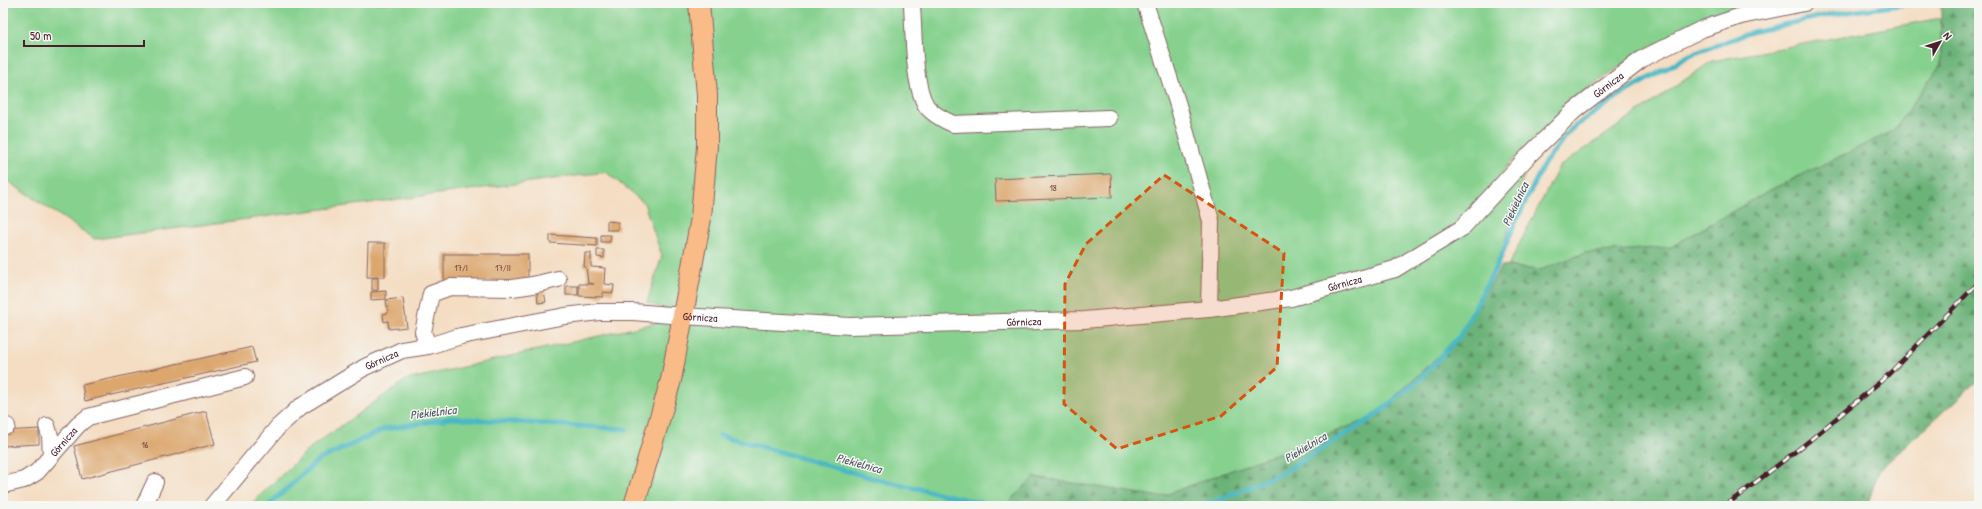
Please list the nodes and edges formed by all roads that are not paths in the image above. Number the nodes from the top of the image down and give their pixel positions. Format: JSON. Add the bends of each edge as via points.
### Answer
{"nodes":[{"id":1,"x":699,"y":3,"type":"edge"},
{"id":2,"x":913,"y":3,"type":"edge"},
{"id":3,"x":1146,"y":3,"type":"edge"},
{"id":4,"x":1804,"y":3,"type":"edge"},
{"id":5,"x":1109,"y":118,"type":"dead end"},
{"id":6,"x":558,"y":279,"type":"dead end"},
{"id":7,"x":1209,"y":309,"type":"junction"},
{"id":8,"x":683,"y":316,"type":"junction"},
{"id":9,"x":428,"y":346,"type":"junction"},
{"id":10,"x":245,"y":377,"type":"dead end"},
{"id":11,"x":47,"y":426,"type":"dead end"},
{"id":12,"x":50,"y":455,"type":"junction"},
{"id":13,"x":156,"y":482,"type":"dead end"},
{"id":14,"x":3,"y":485,"type":"edge"},
{"id":15,"x":144,"y":506,"type":"edge"},
{"id":16,"x":212,"y":506,"type":"edge"},
{"id":17,"x":634,"y":506,"type":"edge"}],
"edges":[{"from":1,"to":8,"type":"main road","via":[[707,95],[707,146],[701,218]]},
{"from":2,"to":5,"type":"street","via":[[918,89],[928,107],[940,118],[953,124]]},
{"from":3,"to":7,"type":"street","via":[[1211,221]]},
{"from":4,"to":7,"type":"street","name":"Górnicza","via":[[1741,16],[1702,29],[1642,59],[1575,110],[1530,154],[1462,228],[1395,269],[1291,298]]},
{"from":6,"to":9,"type":"street","via":[[512,288],[450,287],[431,294],[423,332]]},
{"from":7,"to":8,"type":"street","name":"Górnicza","via":[[1084,320],[850,326]]},
{"from":8,"to":9,"type":"street","name":"Górnicza","via":[[599,312],[565,316],[461,336]]},
{"from":8,"to":17,"type":"main road","via":[[671,380]]},
{"from":9,"to":16,"type":"street","name":"Górnicza","via":[[402,350],[365,367],[300,407],[278,427]]},
{"from":10,"to":12,"type":"street","name":"Górnicza","via":[[88,417]]},
{"from":11,"to":12,"type":"street"},
{"from":12,"to":14,"type":"street","name":"Górnicza","via":[[37,472],[24,480]]},
{"from":13,"to":15,"type":"street"}]}
